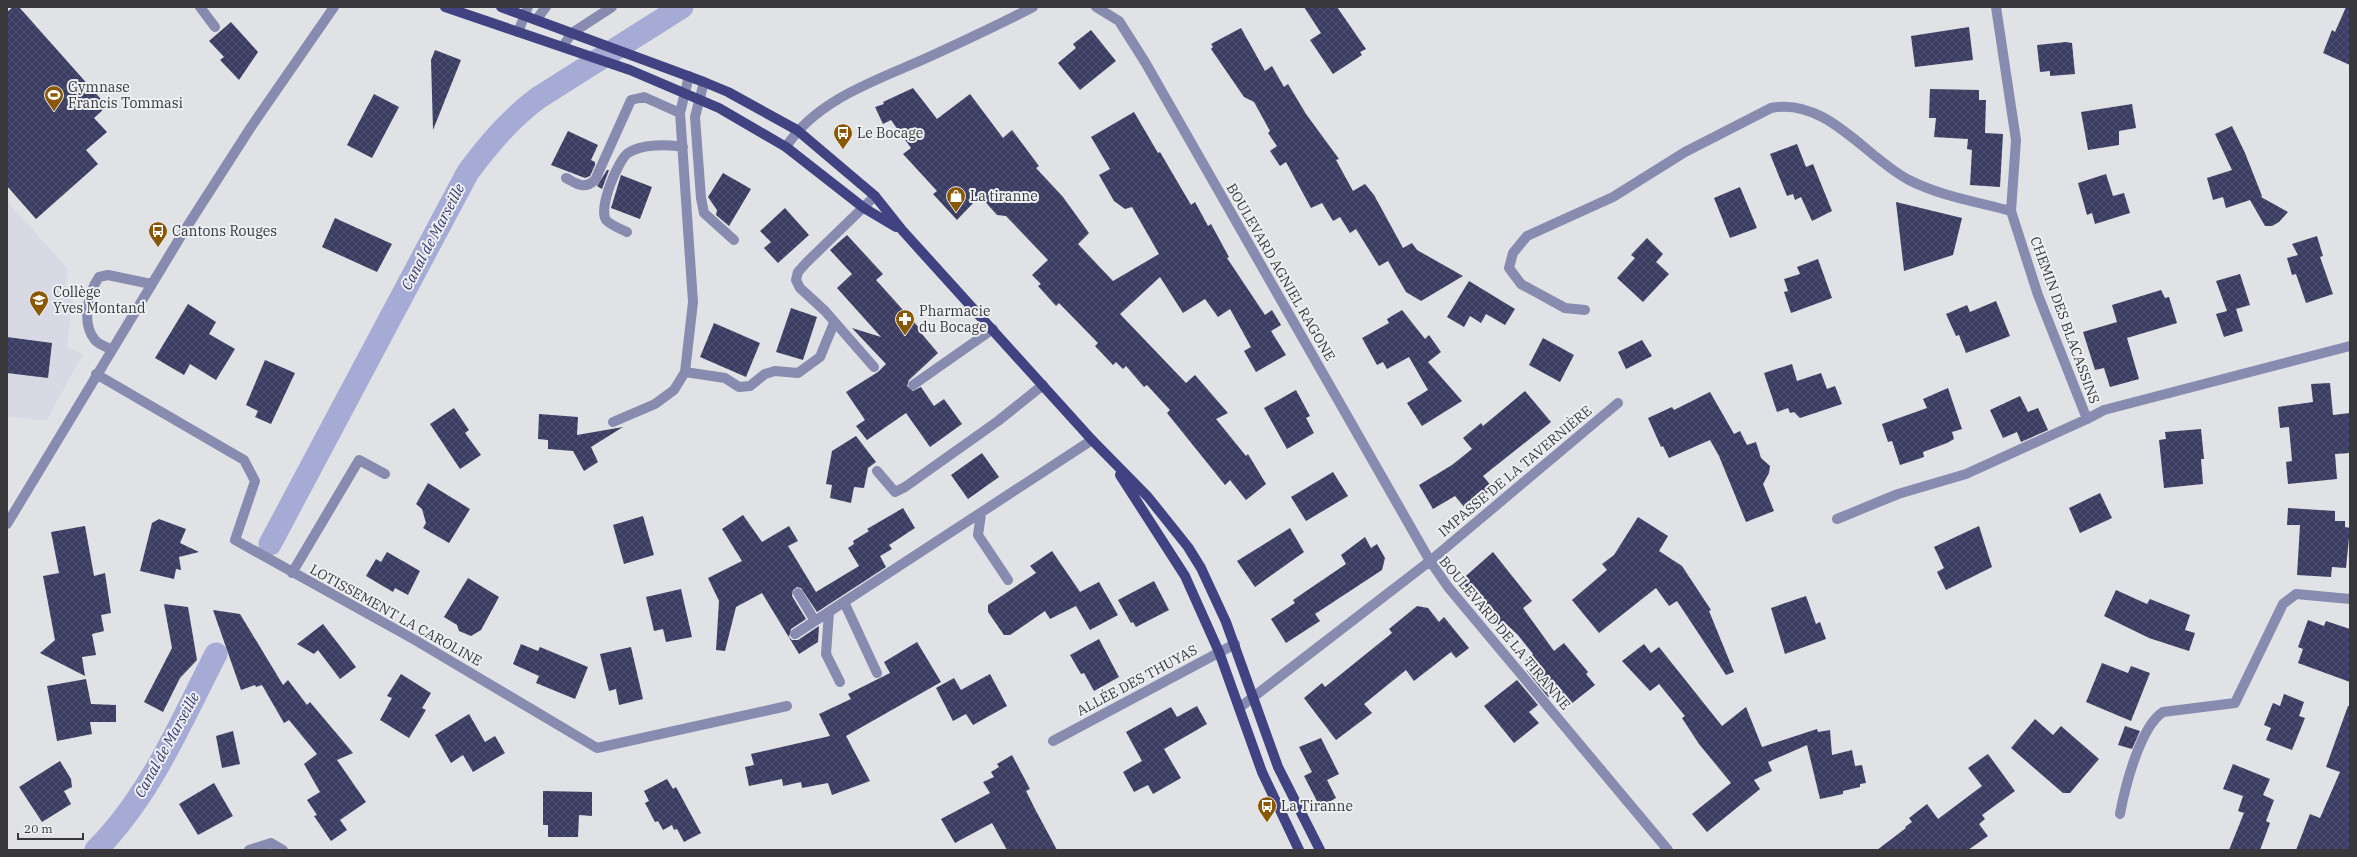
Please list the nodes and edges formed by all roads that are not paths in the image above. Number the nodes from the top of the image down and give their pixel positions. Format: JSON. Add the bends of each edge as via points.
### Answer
{"nodes":[{"id":1,"x":200,"y":7,"type":"edge"},
{"id":2,"x":334,"y":7,"type":"edge"},
{"id":3,"x":501,"y":7,"type":"edge"},
{"id":4,"x":546,"y":7,"type":"edge"},
{"id":5,"x":612,"y":7,"type":"edge"},
{"id":6,"x":1033,"y":7,"type":"edge"},
{"id":7,"x":1096,"y":7,"type":"edge"},
{"id":8,"x":1996,"y":7,"type":"edge"},
{"id":9,"x":450,"y":8,"type":"edge"},
{"id":10,"x":526,"y":11,"type":"edge"},
{"id":11,"x":536,"y":20,"type":"junction"},
{"id":12,"x":215,"y":27,"type":"dead end"},
{"id":13,"x":518,"y":32,"type":"junction"},
{"id":14,"x":572,"y":33,"type":"junction"},
{"id":15,"x":563,"y":46,"type":"junction"},
{"id":16,"x":689,"y":76,"type":"junction"},
{"id":17,"x":704,"y":82,"type":"junction"},
{"id":18,"x":683,"y":92,"type":"junction"},
{"id":19,"x":700,"y":99,"type":"junction"},
{"id":20,"x":680,"y":113,"type":"junction"},
{"id":21,"x":797,"y":130,"type":"junction"},
{"id":22,"x":683,"y":147,"type":"junction"},
{"id":23,"x":786,"y":147,"type":"junction"},
{"id":24,"x":566,"y":178,"type":"dead end"},
{"id":25,"x":875,"y":196,"type":"junction"},
{"id":26,"x":864,"y":208,"type":"junction"},
{"id":27,"x":2011,"y":211,"type":"junction"},
{"id":28,"x":902,"y":230,"type":"junction"},
{"id":29,"x":627,"y":232,"type":"dead end"},
{"id":30,"x":734,"y":240,"type":"dead end"},
{"id":31,"x":151,"y":284,"type":"junction"},
{"id":32,"x":1585,"y":310,"type":"dead end"},
{"id":33,"x":834,"y":323,"type":"junction"},
{"id":34,"x":993,"y":329,"type":"junction"},
{"id":35,"x":2350,"y":346,"type":"edge"},
{"id":36,"x":111,"y":349,"type":"junction"},
{"id":37,"x":874,"y":367,"type":"dead end"},
{"id":38,"x":685,"y":372,"type":"junction"},
{"id":39,"x":96,"y":374,"type":"junction"},
{"id":40,"x":913,"y":385,"type":"dead end"},
{"id":41,"x":1043,"y":385,"type":"junction"},
{"id":42,"x":1618,"y":403,"type":"dead end"},
{"id":43,"x":2087,"y":419,"type":"junction"},
{"id":44,"x":613,"y":422,"type":"dead end"},
{"id":45,"x":1092,"y":440,"type":"junction"},
{"id":46,"x":1113,"y":462,"type":"junction"},
{"id":47,"x":877,"y":470,"type":"dead end"},
{"id":48,"x":385,"y":474,"type":"dead end"},
{"id":49,"x":981,"y":514,"type":"junction"},
{"id":50,"x":1837,"y":519,"type":"dead end"},
{"id":51,"x":7,"y":524,"type":"edge"},
{"id":52,"x":1430,"y":561,"type":"junction"},
{"id":53,"x":292,"y":573,"type":"junction"},
{"id":54,"x":1008,"y":580,"type":"dead end"},
{"id":55,"x":798,"y":593,"type":"dead end"},
{"id":56,"x":2350,"y":599,"type":"edge"},
{"id":57,"x":844,"y":602,"type":"junction"},
{"id":58,"x":829,"y":612,"type":"junction"},
{"id":59,"x":815,"y":621,"type":"junction"},
{"id":60,"x":795,"y":634,"type":"dead end"},
{"id":61,"x":1235,"y":644,"type":"junction"},
{"id":62,"x":1219,"y":652,"type":"junction"},
{"id":63,"x":877,"y":673,"type":"dead end"},
{"id":64,"x":840,"y":682,"type":"dead end"},
{"id":65,"x":1253,"y":698,"type":"junction"},
{"id":66,"x":787,"y":706,"type":"dead end"},
{"id":67,"x":1239,"y":708,"type":"junction"},
{"id":68,"x":1053,"y":741,"type":"dead end"},
{"id":69,"x":2120,"y":814,"type":"dead end"},
{"id":70,"x":249,"y":850,"type":"edge"},
{"id":71,"x":283,"y":850,"type":"edge"},
{"id":72,"x":1299,"y":850,"type":"edge"},
{"id":73,"x":1320,"y":850,"type":"edge"},
{"id":74,"x":1668,"y":850,"type":"edge"}],
"edges":[{"from":1,"to":12,"type":"street"},
{"from":2,"to":31,"type":"street","via":[[251,127]]},
{"from":3,"to":10,"type":"main road"},
{"from":4,"to":11,"type":"street"},
{"from":5,"to":14,"type":"street"},
{"from":6,"to":21,"type":"street","via":[[986,31],[841,96]]},
{"from":7,"to":52,"type":"street","name":"BOULEVARD AGNIEL RAGONE","via":[[1119,21],[1145,62]]},
{"from":8,"to":27,"type":"street","name":"CHEMIN DES BLACASSINS","via":[[2016,140]]},
{"from":9,"to":13,"type":"main road"},
{"from":10,"to":11,"type":"main road"},
{"from":10,"to":13,"type":"street"},
{"from":11,"to":14,"type":"main road"},
{"from":13,"to":15,"type":"main road"},
{"from":14,"to":15,"type":"street"},
{"from":14,"to":16,"type":"main road"},
{"from":15,"to":18,"type":"main road"},
{"from":16,"to":17,"type":"main road"},
{"from":16,"to":18,"type":"street"},
{"from":17,"to":19,"type":"street"},
{"from":17,"to":21,"type":"main road","via":[[728,92]]},
{"from":18,"to":19,"type":"main road"},
{"from":18,"to":20,"type":"street"},
{"from":19,"to":23,"type":"main road","via":[[766,133]]},
{"from":19,"to":30,"type":"street","via":[[695,117],[704,213]]},
{"from":20,"to":22,"type":"street"},
{"from":20,"to":24,"type":"street","via":[[644,98],[631,100],[595,180],[589,186],[582,187]]},
{"from":21,"to":23,"type":"street"},
{"from":21,"to":25,"type":"main road"},
{"from":22,"to":29,"type":"street","via":[[674,145],[638,148],[622,159],[602,211],[606,220]]},
{"from":22,"to":38,"type":"street","via":[[693,302]]},
{"from":23,"to":26,"type":"main road"},
{"from":25,"to":26,"type":"street"},
{"from":25,"to":28,"type":"main road"},
{"from":26,"to":28,"type":"main road"},
{"from":26,"to":33,"type":"street","via":[[798,272],[796,280],[800,288]]},
{"from":27,"to":32,"type":"street","via":[[1925,188],[1908,179],[1838,126],[1808,111],[1786,105],[1771,108],[1685,152],[1613,197],[1527,236],[1513,252],[1509,268],[1521,284],[1565,308]]},
{"from":27,"to":43,"type":"street","name":"CHEMIN DES BLACASSINS","via":[[2038,295]]},
{"from":28,"to":34,"type":"main road"},
{"from":31,"to":36,"type":"street"},
{"from":31,"to":36,"type":"street","via":[[108,275],[99,277],[93,286],[87,318],[88,329],[95,341]]},
{"from":33,"to":37,"type":"street"},
{"from":33,"to":38,"type":"street","via":[[820,357],[798,373],[775,371],[765,374],[750,386],[739,387],[725,378]]},
{"from":34,"to":40,"type":"street"},
{"from":34,"to":41,"type":"main road"},
{"from":35,"to":43,"type":"street","name":"CHEMIN DES BLACASSINS","via":[[2104,410]]},
{"from":36,"to":39,"type":"street"},
{"from":38,"to":44,"type":"street","via":[[674,390],[655,404]]},
{"from":39,"to":51,"type":"street"},
{"from":39,"to":53,"type":"street","name":"LOTISSEMENT LA CAROLINE","via":[[244,460],[255,481],[235,540]]},
{"from":41,"to":45,"type":"main road"},
{"from":41,"to":47,"type":"street","via":[[998,421],[905,487],[895,492]]},
{"from":42,"to":52,"type":"street","name":"IMPASSE DE LA TAVERNIÈRE"},
{"from":43,"to":50,"type":"street","via":[[1966,474],[1898,494]]},
{"from":45,"to":46,"type":"main road"},
{"from":45,"to":49,"type":"street"},
{"from":46,"to":61,"type":"main road","via":[[1148,498],[1188,547],[1201,568]]},
{"from":46,"to":62,"type":"main road","via":[[1136,503],[1185,576]]},
{"from":48,"to":53,"type":"street","via":[[359,460]]},
{"from":49,"to":54,"type":"street","via":[[978,535]]},
{"from":49,"to":57,"type":"street"},
{"from":52,"to":65,"type":"street","name":"BOULEVARD DE LA TIRANNE"},
{"from":52,"to":74,"type":"street","name":"BOULEVARD DE LA TIRANNE","via":[[1448,587]]},
{"from":53,"to":66,"type":"street","name":"LOTISSEMENT LA CAROLINE","via":[[415,640],[597,748]]},
{"from":55,"to":59,"type":"street"},
{"from":56,"to":69,"type":"street","via":[[2296,594],[2283,604],[2235,703],[2162,712],[2154,718],[2127,778]]},
{"from":57,"to":58,"type":"street"},
{"from":57,"to":63,"type":"street"},
{"from":58,"to":59,"type":"street"},
{"from":58,"to":64,"type":"street","via":[[826,654]]},
{"from":59,"to":60,"type":"street"},
{"from":61,"to":62,"type":"street","name":"ALLÉE DES THUYAS"},
{"from":61,"to":65,"type":"main road"},
{"from":62,"to":67,"type":"main road"},
{"from":62,"to":68,"type":"street","name":"ALLÉE DES THUYAS"},
{"from":65,"to":67,"type":"street","name":"BOULEVARD DE LA TIRANNE"},
{"from":65,"to":73,"type":"main road","via":[[1278,766]]},
{"from":67,"to":72,"type":"main road","via":[[1262,772]]},
{"from":70,"to":71,"type":"street","via":[[271,843]]}]}
